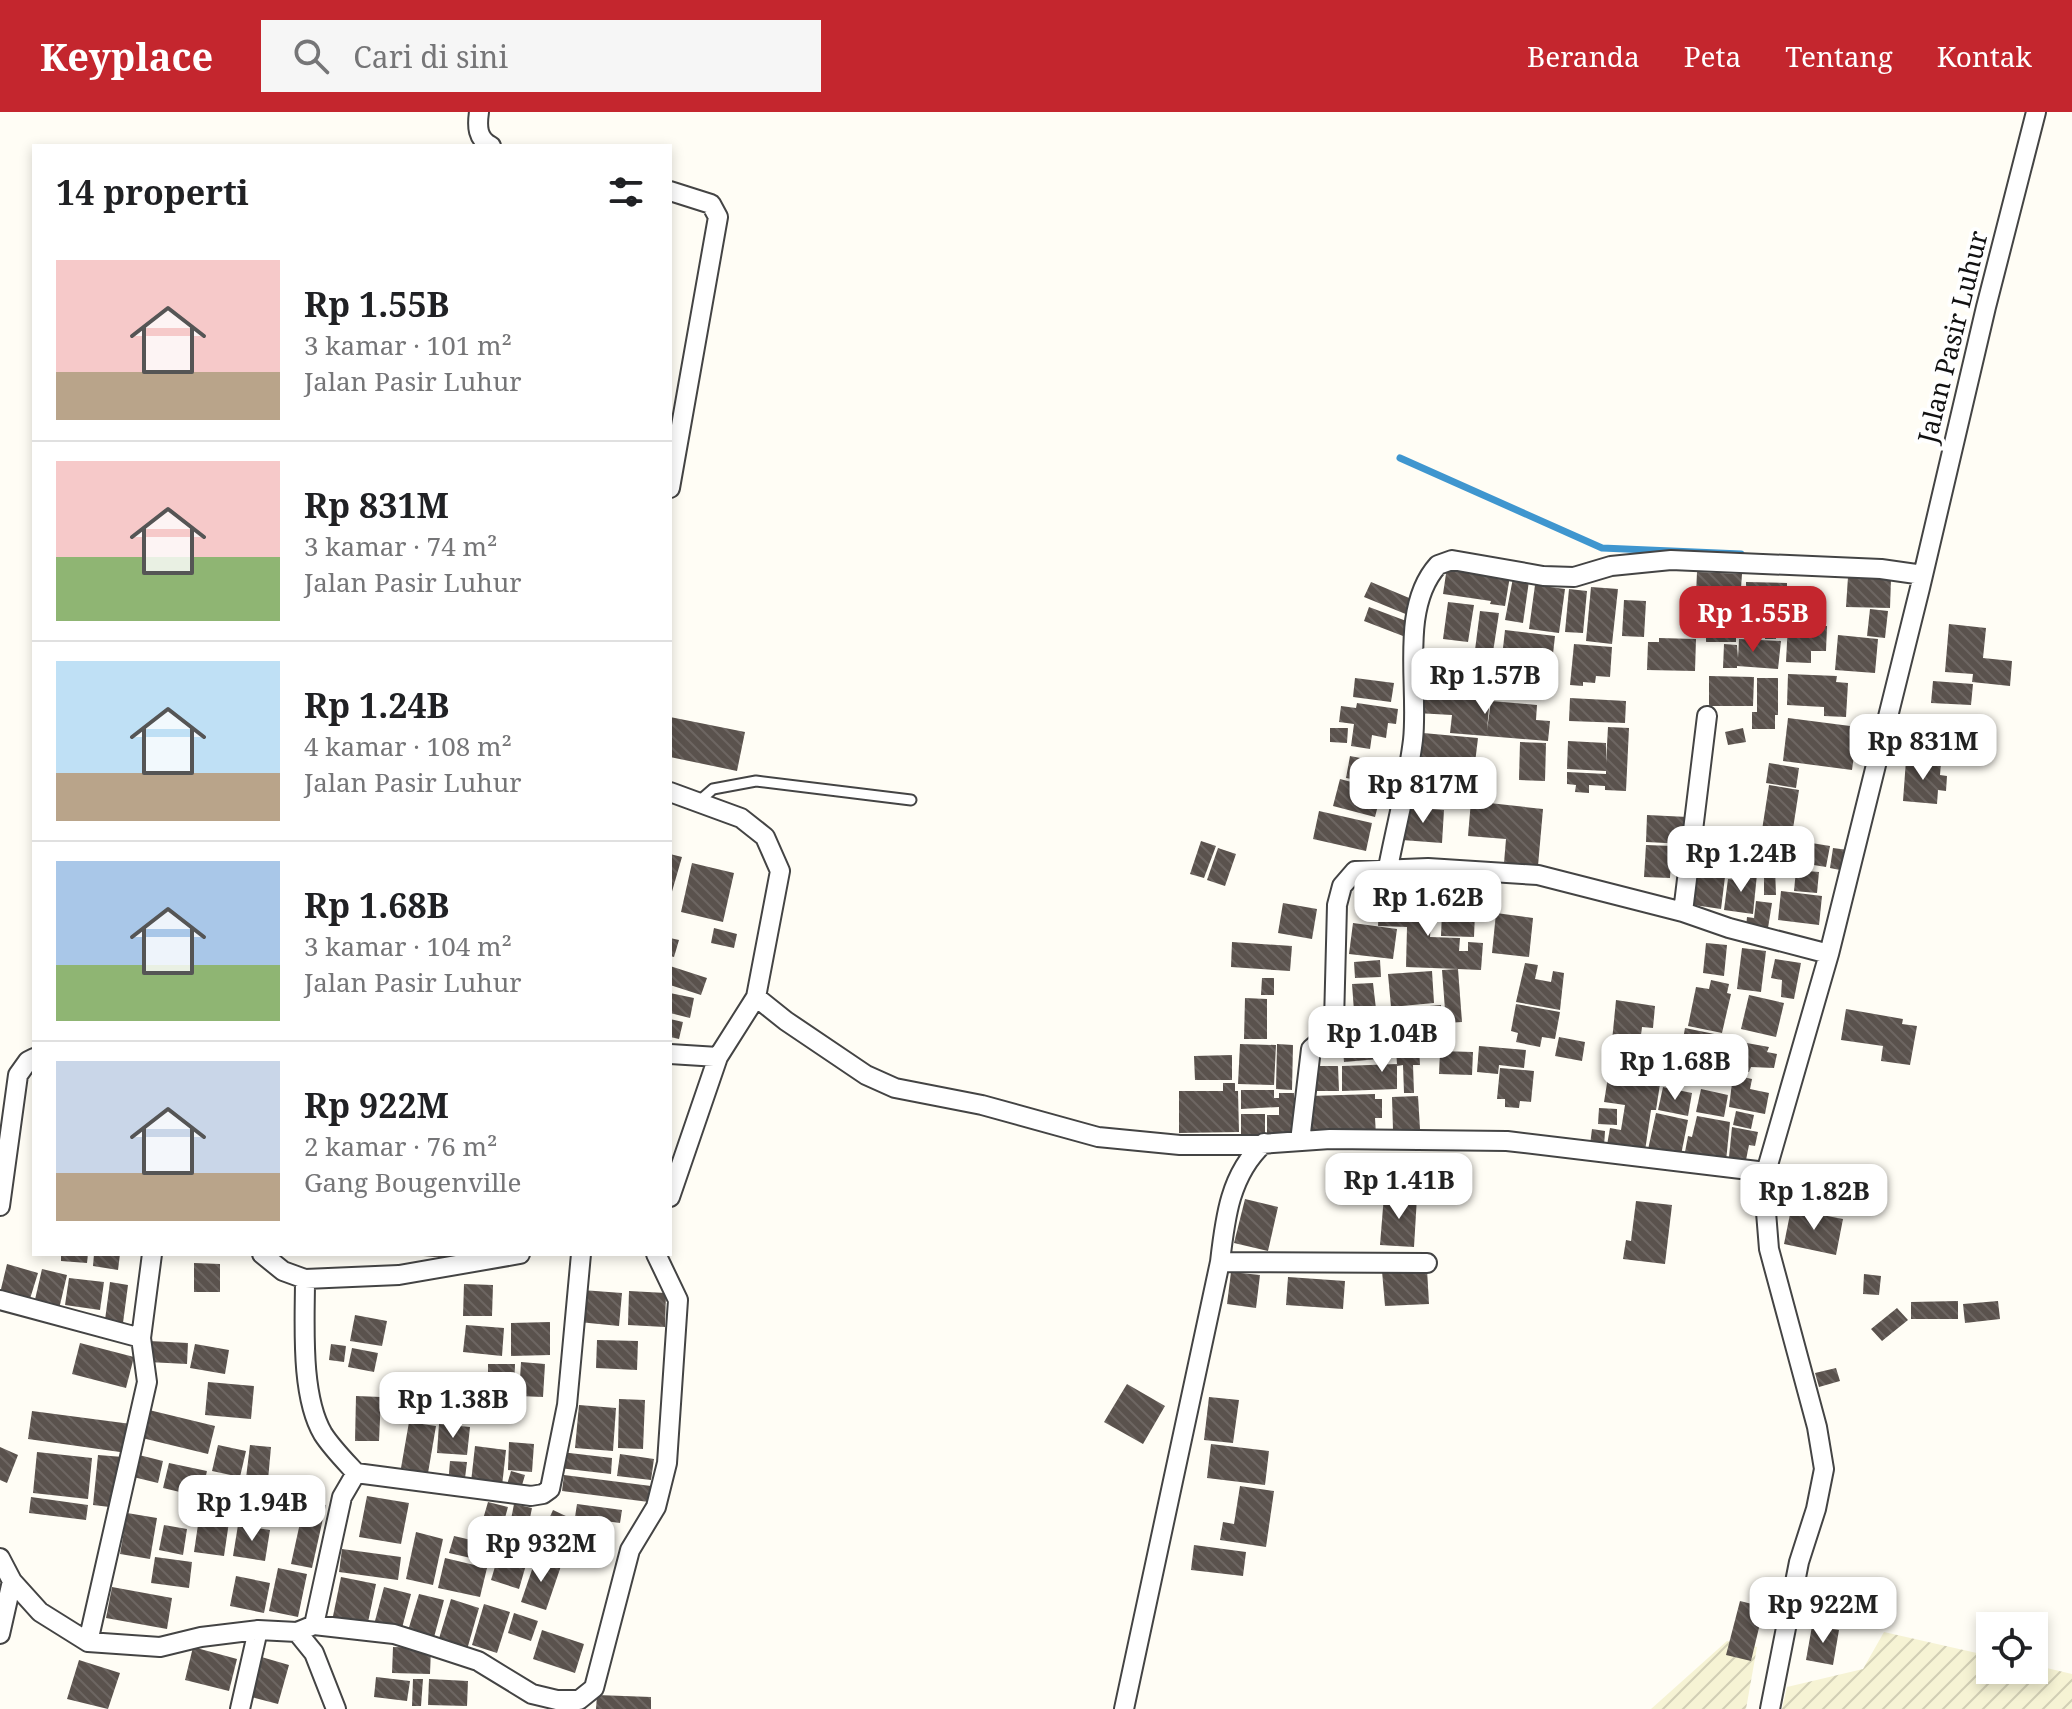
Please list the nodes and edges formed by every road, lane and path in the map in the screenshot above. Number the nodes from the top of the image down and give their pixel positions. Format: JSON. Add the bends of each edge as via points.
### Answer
{"nodes":[{"id":1,"x":479,"y":112,"type":"edge"},
{"id":2,"x":2036,"y":112,"type":"edge"},
{"id":3,"x":489,"y":144,"type":"edge"},
{"id":4,"x":672,"y":192,"type":"edge"},
{"id":5,"x":672,"y":474,"type":"edge"},
{"id":6,"x":1922,"y":581,"type":"junction"},
{"id":7,"x":1707,"y":716,"type":"dead end"},
{"id":8,"x":672,"y":793,"type":"edge"},
{"id":9,"x":911,"y":800,"type":"dead end"},
{"id":10,"x":698,"y":802,"type":"junction"},
{"id":11,"x":1388,"y":868,"type":"junction"},
{"id":12,"x":1683,"y":912,"type":"junction"},
{"id":13,"x":1829,"y":954,"type":"junction"},
{"id":14,"x":756,"y":997,"type":"junction"},
{"id":15,"x":672,"y":1054,"type":"edge"},
{"id":16,"x":718,"y":1057,"type":"junction"},
{"id":17,"x":32,"y":1059,"type":"edge"},
{"id":18,"x":1300,"y":1141,"type":"junction"},
{"id":19,"x":1264,"y":1143,"type":"junction"},
{"id":20,"x":1766,"y":1172,"type":"junction"},
{"id":21,"x":672,"y":1191,"type":"edge"},
{"id":22,"x":0,"y":1206,"type":"edge"},
{"id":23,"x":152,"y":1256,"type":"edge"},
{"id":24,"x":264,"y":1256,"type":"edge"},
{"id":25,"x":497,"y":1256,"type":"edge"},
{"id":26,"x":581,"y":1256,"type":"edge"},
{"id":27,"x":657,"y":1256,"type":"edge"},
{"id":28,"x":1220,"y":1262,"type":"junction"},
{"id":29,"x":416,"y":1263,"type":"edge"},
{"id":30,"x":1427,"y":1263,"type":"dead end"},
{"id":31,"x":305,"y":1279,"type":"junction"},
{"id":32,"x":0,"y":1300,"type":"edge"},
{"id":33,"x":141,"y":1338,"type":"junction"},
{"id":34,"x":356,"y":1473,"type":"junction"},
{"id":35,"x":0,"y":1558,"type":"edge"},
{"id":36,"x":12,"y":1581,"type":"junction"},
{"id":37,"x":306,"y":1628,"type":"junction"},
{"id":38,"x":258,"y":1630,"type":"junction"},
{"id":39,"x":0,"y":1634,"type":"edge"},
{"id":40,"x":88,"y":1642,"type":"junction"},
{"id":41,"x":531,"y":1702,"type":"edge"},
{"id":42,"x":240,"y":1709,"type":"edge"},
{"id":43,"x":336,"y":1709,"type":"edge"},
{"id":44,"x":1124,"y":1709,"type":"edge"},
{"id":45,"x":1770,"y":1709,"type":"edge"}],
"edges":[{"from":1,"to":3,"type":"street","via":[[480,137]]},
{"from":2,"to":6,"type":"street","name":"Jalan Pasir Luhur"},
{"from":4,"to":5,"type":"street","via":[[711,204],[718,217]]},
{"from":6,"to":11,"type":"street","via":[[1881,569],[1671,560],[1611,566],[1574,577],[1452,560],[1438,565],[1421,593],[1415,620],[1413,739]]},
{"from":6,"to":13,"type":"street","name":"Jalan Pasir Luhur"},
{"from":7,"to":12,"type":"street"},
{"from":8,"to":10,"type":"street"},
{"from":9,"to":10,"type":"lane","via":[[756,781],[713,789]]},
{"from":10,"to":14,"type":"street","via":[[741,818],[765,837],[780,871]]},
{"from":11,"to":12,"type":"street","via":[[1538,875]]},
{"from":11,"to":18,"type":"street","via":[[1355,871],[1342,886],[1334,1022],[1311,1049]]},
{"from":12,"to":13,"type":"street"},
{"from":13,"to":20,"type":"street","name":"Jalan Pasir Luhur"},
{"from":14,"to":16,"type":"street"},
{"from":14,"to":19,"type":"street","via":[[866,1075],[895,1088],[1098,1137],[1180,1145]]},
{"from":15,"to":16,"type":"street"},
{"from":16,"to":21,"type":"street"},
{"from":17,"to":22,"type":"street","via":[[18,1075]]},
{"from":18,"to":19,"type":"street"},
{"from":18,"to":20,"type":"street","via":[[1507,1141]]},
{"from":19,"to":28,"type":"street","via":[[1240,1170],[1225,1216]]},
{"from":20,"to":45,"type":"street","name":"Jalan Pasir Luhur","via":[[1769,1249],[1824,1469]]},
{"from":23,"to":33,"type":"street"},
{"from":24,"to":31,"type":"street"},
{"from":25,"to":29,"type":"street"},
{"from":26,"to":34,"type":"street","via":[[567,1405],[550,1489],[531,1496]]},
{"from":27,"to":41,"type":"street","via":[[678,1300],[667,1463],[656,1507],[630,1550],[594,1688],[579,1700]]},
{"from":28,"to":30,"type":"street"},
{"from":28,"to":44,"type":"street"},
{"from":29,"to":31,"type":"street"},
{"from":31,"to":34,"type":"street","via":[[308,1385],[323,1434]]},
{"from":32,"to":33,"type":"street"},
{"from":33,"to":40,"type":"street","via":[[147,1382]]},
{"from":34,"to":37,"type":"street","via":[[342,1497]]},
{"from":35,"to":36,"type":"street"},
{"from":36,"to":39,"type":"street"},
{"from":36,"to":40,"type":"street","via":[[40,1612]]},
{"from":37,"to":38,"type":"street"},
{"from":37,"to":41,"type":"street","via":[[394,1634],[478,1661]]},
{"from":37,"to":43,"type":"street"},
{"from":38,"to":40,"type":"street","via":[[160,1647]]},
{"from":38,"to":42,"type":"street"}]}
